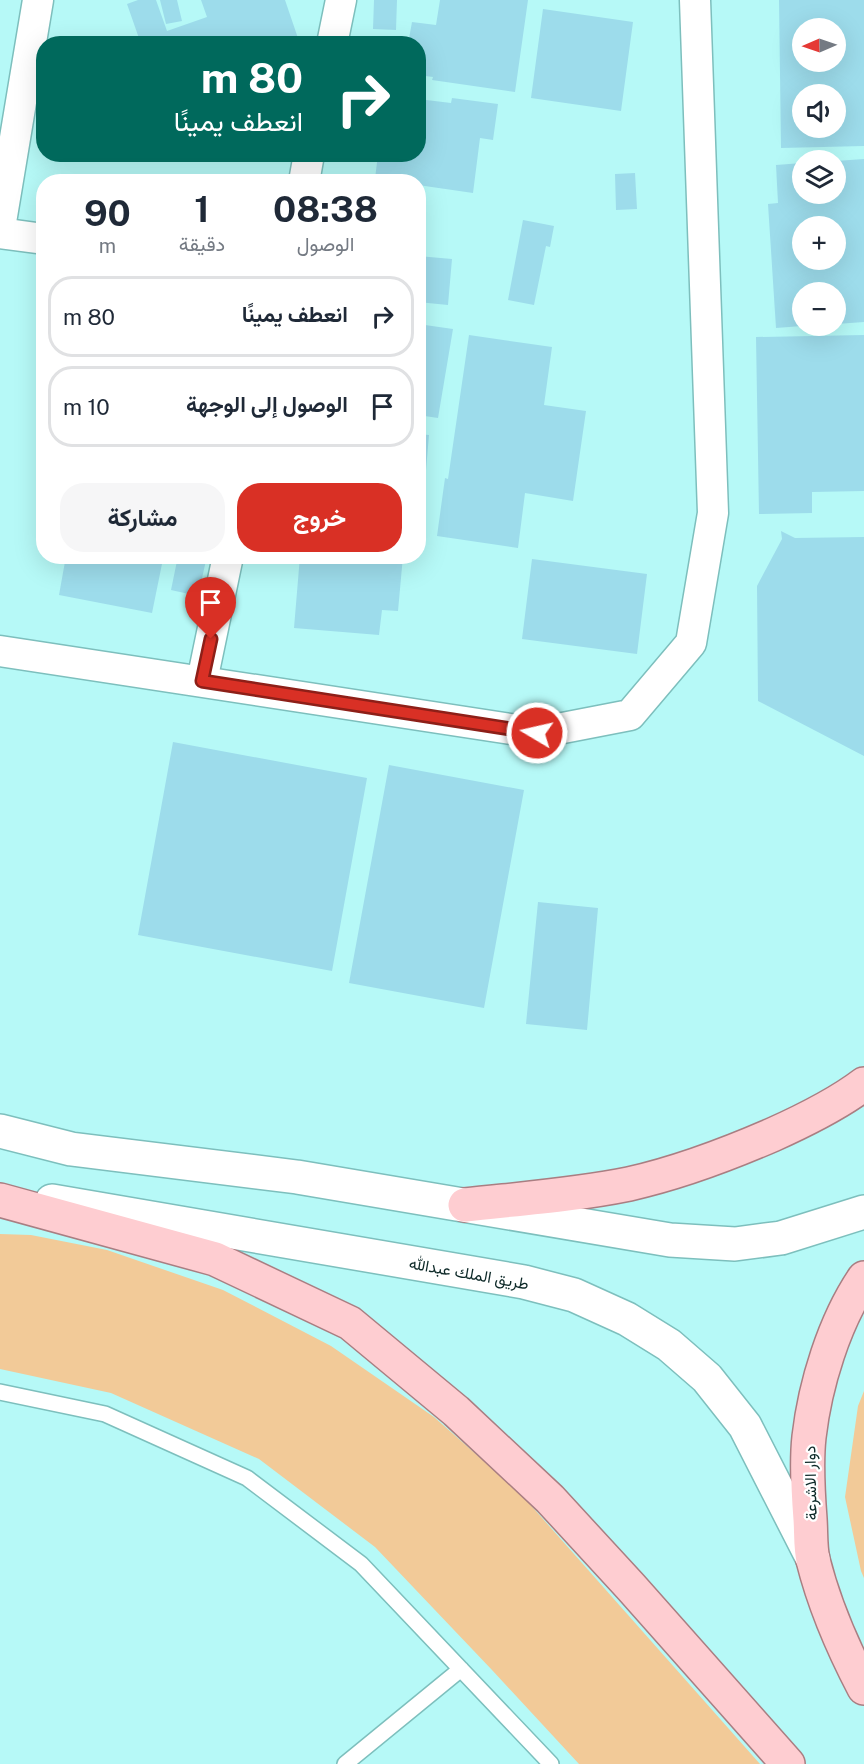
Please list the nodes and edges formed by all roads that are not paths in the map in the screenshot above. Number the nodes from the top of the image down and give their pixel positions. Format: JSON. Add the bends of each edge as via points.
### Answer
{"nodes":[{"id":1,"x":38,"y":0,"type":"edge"},
{"id":2,"x":341,"y":0,"type":"edge"},
{"id":3,"x":695,"y":0,"type":"edge"},
{"id":4,"x":334,"y":36,"type":"edge"},
{"id":5,"x":0,"y":228,"type":"edge"},
{"id":6,"x":0,"y":233,"type":"edge"},
{"id":7,"x":36,"y":238,"type":"edge"},
{"id":8,"x":226,"y":564,"type":"edge"},
{"id":9,"x":0,"y":651,"type":"edge"},
{"id":10,"x":202,"y":681,"type":"junction"},
{"id":11,"x":864,"y":1084,"type":"edge"},
{"id":12,"x":0,"y":1131,"type":"edge"},
{"id":13,"x":0,"y":1192,"type":"edge"},
{"id":14,"x":0,"y":1200,"type":"edge"},
{"id":15,"x":465,"y":1205,"type":"junction"},
{"id":16,"x":864,"y":1212,"type":"edge"},
{"id":17,"x":864,"y":1278,"type":"edge"},
{"id":18,"x":0,"y":1392,"type":"edge"},
{"id":19,"x":813,"y":1559,"type":"junction"},
{"id":20,"x":461,"y":1669,"type":"junction"},
{"id":21,"x":864,"y":1688,"type":"edge"},
{"id":22,"x":345,"y":1764,"type":"edge"},
{"id":23,"x":551,"y":1764,"type":"edge"},
{"id":24,"x":788,"y":1764,"type":"edge"}],
"edges":[{"from":1,"to":5,"type":"street"},
{"from":2,"to":4,"type":"street"},
{"from":3,"to":10,"type":"street","via":[[713,513],[691,643],[630,715],[537,733]]},
{"from":6,"to":7,"type":"street"},
{"from":8,"to":10,"type":"street"},
{"from":9,"to":10,"type":"street"},
{"from":11,"to":15,"type":"main road","via":[[799,1123],[683,1169],[629,1184]]},
{"from":12,"to":15,"type":"street","via":[[71,1149],[297,1177]]},
{"from":13,"to":19,"type":"street","name":"طريق الملك عبدالله","via":[[524,1282],[574,1295],[627,1319],[669,1345],[707,1378],[745,1426]]},
{"from":14,"to":24,"type":"main road","via":[[215,1259],[350,1323],[456,1411],[550,1499]]},
{"from":15,"to":16,"type":"street","via":[[670,1240],[735,1244],[781,1238]]},
{"from":17,"to":19,"type":"main road","name":"دوار الاشرعة","via":[[837,1328],[820,1379],[809,1438]]},
{"from":18,"to":20,"type":"lane","via":[[105,1414],[247,1478],[361,1564]]},
{"from":19,"to":21,"type":"main road","name":"دوار الاشرعة","via":[[828,1608]]},
{"from":20,"to":22,"type":"lane"},
{"from":20,"to":23,"type":"lane"}]}
